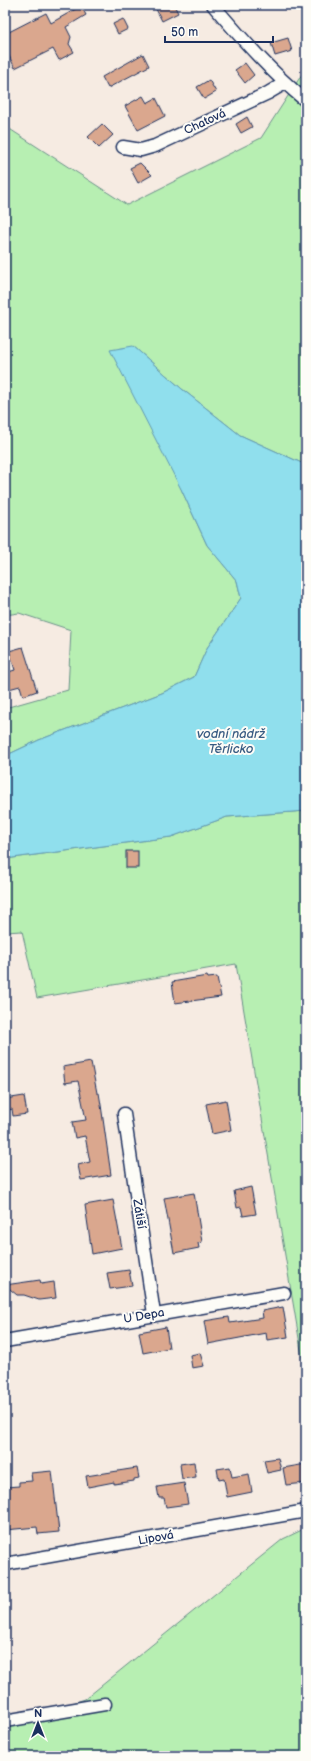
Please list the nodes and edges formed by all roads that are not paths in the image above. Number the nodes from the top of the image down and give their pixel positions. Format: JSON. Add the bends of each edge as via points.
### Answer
{"nodes":[{"id":1,"x":212,"y":5,"type":"edge"},
{"id":2,"x":285,"y":83,"type":"junction"},
{"id":3,"x":306,"y":101,"type":"edge"},
{"id":4,"x":123,"y":147,"type":"dead end"},
{"id":5,"x":124,"y":1114,"type":"dead end"},
{"id":6,"x":284,"y":1293,"type":"dead end"},
{"id":7,"x":154,"y":1314,"type":"junction"},
{"id":8,"x":5,"y":1341,"type":"edge"},
{"id":9,"x":306,"y":1511,"type":"edge"},
{"id":10,"x":5,"y":1564,"type":"edge"},
{"id":11,"x":105,"y":1704,"type":"dead end"},
{"id":12,"x":5,"y":1721,"type":"edge"}],
"edges":[{"from":1,"to":2,"type":"street"},
{"from":2,"to":3,"type":"street"},
{"from":2,"to":4,"type":"street","name":"Chatová","via":[[155,146],[141,150]]},
{"from":5,"to":7,"type":"street","name":"Zátiší"},
{"from":6,"to":7,"type":"street","name":"U Depa"},
{"from":7,"to":8,"type":"street","name":"U Depa"},
{"from":9,"to":10,"type":"street","name":"Lipová"},
{"from":11,"to":12,"type":"street"}]}
